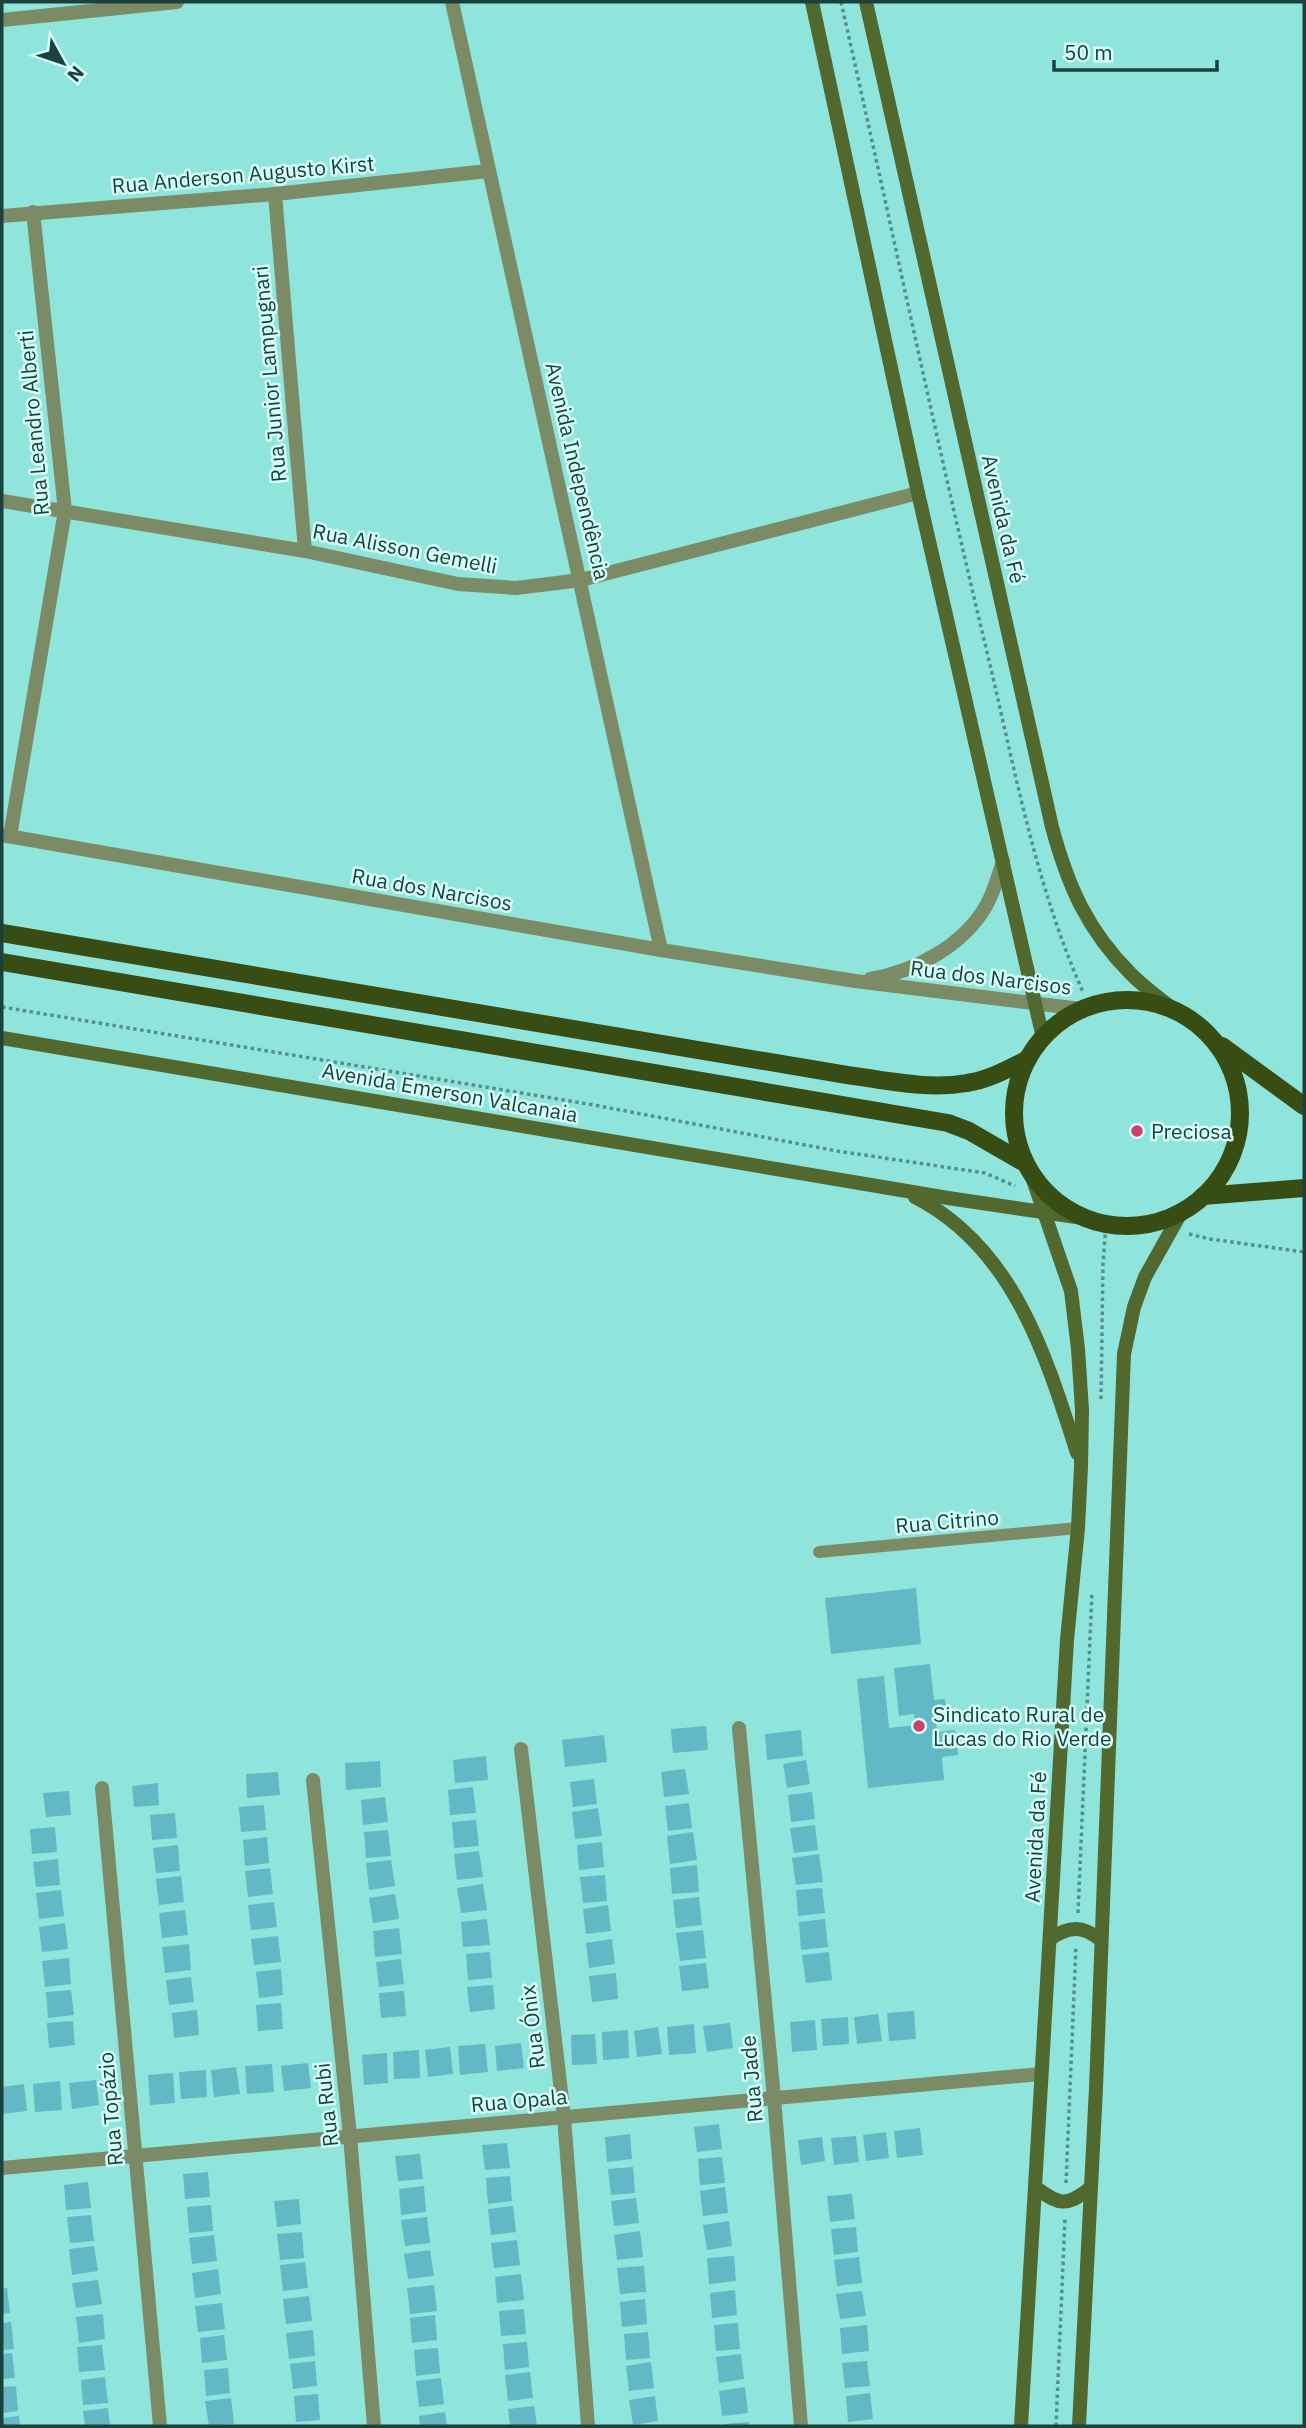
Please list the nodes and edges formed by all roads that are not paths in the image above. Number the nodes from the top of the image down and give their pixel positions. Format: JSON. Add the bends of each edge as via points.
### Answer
{"nodes":[{"id":1,"x":177,"y":2,"type":"edge"},
{"id":2,"x":452,"y":2,"type":"edge"},
{"id":3,"x":812,"y":2,"type":"edge"},
{"id":4,"x":866,"y":2,"type":"edge"},
{"id":5,"x":2,"y":20,"type":"edge"},
{"id":6,"x":488,"y":171,"type":"junction"},
{"id":7,"x":275,"y":194,"type":"junction"},
{"id":8,"x":33,"y":212,"type":"junction"},
{"id":9,"x":2,"y":216,"type":"edge"},
{"id":10,"x":918,"y":493,"type":"junction"},
{"id":11,"x":2,"y":501,"type":"edge"},
{"id":12,"x":65,"y":511,"type":"junction"},
{"id":13,"x":305,"y":551,"type":"junction"},
{"id":14,"x":581,"y":580,"type":"junction"},
{"id":15,"x":6,"y":836,"type":"edge"},
{"id":16,"x":1003,"y":861,"type":"junction"},
{"id":17,"x":2,"y":933,"type":"edge"},
{"id":18,"x":661,"y":950,"type":"junction"},
{"id":19,"x":2,"y":962,"type":"edge"},
{"id":20,"x":855,"y":981,"type":"junction"},
{"id":21,"x":1035,"y":1004,"type":"junction"},
{"id":22,"x":1085,"y":1008,"type":"junction"},
{"id":23,"x":1173,"y":1009,"type":"junction"},
{"id":24,"x":2,"y":1038,"type":"edge"},
{"id":25,"x":1043,"y":1038,"type":"junction"},
{"id":26,"x":1215,"y":1041,"type":"junction"},
{"id":27,"x":1028,"y":1059,"type":"junction"},
{"id":28,"x":1304,"y":1106,"type":"edge"},
{"id":29,"x":1026,"y":1168,"type":"junction"},
{"id":30,"x":891,"y":1188,"type":"junction"},
{"id":31,"x":1304,"y":1188,"type":"edge"},
{"id":32,"x":1203,"y":1196,"type":"junction"},
{"id":33,"x":1182,"y":1211,"type":"junction"},
{"id":34,"x":1044,"y":1213,"type":"junction"},
{"id":35,"x":1083,"y":1218,"type":"junction"},
{"id":36,"x":1081,"y":1467,"type":"junction"},
{"id":37,"x":1078,"y":1528,"type":"junction"},
{"id":38,"x":819,"y":1552,"type":"dead end"},
{"id":39,"x":739,"y":1728,"type":"dead end"},
{"id":40,"x":521,"y":1749,"type":"dead end"},
{"id":41,"x":313,"y":1780,"type":"dead end"},
{"id":42,"x":102,"y":1788,"type":"dead end"},
{"id":43,"x":1050,"y":1939,"type":"junction"},
{"id":44,"x":1101,"y":1940,"type":"junction"},
{"id":45,"x":1041,"y":2074,"type":"junction"},
{"id":46,"x":774,"y":2098,"type":"junction"},
{"id":47,"x":564,"y":2117,"type":"junction"},
{"id":48,"x":350,"y":2136,"type":"junction"},
{"id":49,"x":135,"y":2156,"type":"junction"},
{"id":50,"x":2,"y":2168,"type":"edge"},
{"id":51,"x":1035,"y":2187,"type":"junction"},
{"id":52,"x":1089,"y":2189,"type":"junction"},
{"id":53,"x":160,"y":2426,"type":"edge"},
{"id":54,"x":374,"y":2426,"type":"edge"},
{"id":55,"x":588,"y":2426,"type":"edge"},
{"id":56,"x":801,"y":2426,"type":"edge"},
{"id":57,"x":1021,"y":2426,"type":"edge"},
{"id":58,"x":1079,"y":2426,"type":"edge"}],
"edges":[{"from":1,"to":5,"type":"street"},
{"from":2,"to":6,"type":"street","name":"Avenida Independência"},
{"from":3,"to":10,"type":"main road"},
{"from":4,"to":23,"type":"main road","name":"Avenida da Fé","via":[[1065,873],[1105,946]]},
{"from":6,"to":7,"type":"street","name":"Rua Anderson Augusto Kirst"},
{"from":6,"to":14,"type":"street","name":"Avenida Independência"},
{"from":7,"to":8,"type":"street","name":"Rua Anderson Augusto Kirst"},
{"from":7,"to":13,"type":"street","name":"Rua Junior Lampugnari"},
{"from":8,"to":9,"type":"street","name":"Rua Anderson Augusto Kirst"},
{"from":8,"to":12,"type":"street","name":"Rua Leandro Alberti"},
{"from":10,"to":14,"type":"street","name":"Rua Alisson Gemelli"},
{"from":10,"to":16,"type":"main road"},
{"from":11,"to":12,"type":"street","name":"Rua Alisson Gemelli"},
{"from":12,"to":13,"type":"street","name":"Rua Alisson Gemelli"},
{"from":12,"to":15,"type":"street","name":"Rua Leandro Alberti"},
{"from":13,"to":14,"type":"street","name":"Rua Alisson Gemelli","via":[[474,586],[516,588]]},
{"from":14,"to":18,"type":"street","name":"Avenida Independência"},
{"from":15,"to":18,"type":"street","name":"Rua dos Narcisos"},
{"from":16,"to":20,"type":"street","name":"Rua dos Narcisos","via":[[985,909],[948,947],[902,971]]},
{"from":16,"to":21,"type":"main road"},
{"from":17,"to":27,"type":"main road","via":[[930,1086],[993,1076]]},
{"from":18,"to":20,"type":"street","name":"Rua dos Narcisos"},
{"from":19,"to":29,"type":"main road","via":[[947,1123],[969,1131]]},
{"from":20,"to":21,"type":"street","name":"Rua dos Narcisos"},
{"from":21,"to":22,"type":"street","name":"Rua dos Narcisos"},
{"from":21,"to":25,"type":"main road"},
{"from":22,"to":23,"type":"main road","via":[[1111,1000],[1143,1000]]},
{"from":22,"to":25,"type":"main road"},
{"from":23,"to":26,"type":"main road"},
{"from":24,"to":30,"type":"main road","name":"Avenida Emerson Valcanaia"},
{"from":25,"to":27,"type":"main road"},
{"from":26,"to":28,"type":"main road"},
{"from":26,"to":32,"type":"main road","via":[[1229,1063],[1238,1092],[1239,1122],[1233,1152]]},
{"from":27,"to":29,"type":"main road","via":[[1018,1080],[1013,1112]]},
{"from":29,"to":34,"type":"main road","name":"Avenida da Fé"},
{"from":29,"to":35,"type":"main road","via":[[1054,1200]]},
{"from":30,"to":34,"type":"main road"},
{"from":30,"to":36,"type":"main road","via":[[947,1216],[998,1267],[1042,1350]]},
{"from":31,"to":32,"type":"main road"},
{"from":32,"to":33,"type":"main road"},
{"from":33,"to":35,"type":"main road","via":[[1150,1224],[1116,1225]]},
{"from":33,"to":44,"type":"main road","via":[[1145,1277],[1124,1354]]},
{"from":34,"to":35,"type":"main road"},
{"from":34,"to":36,"type":"main road","name":"Avenida da Fé","via":[[1071,1291],[1082,1398]]},
{"from":36,"to":37,"type":"main road","name":"Avenida da Fé"},
{"from":37,"to":38,"type":"lane","name":"Rua Citrino"},
{"from":37,"to":43,"type":"main road","name":"Avenida da Fé"},
{"from":39,"to":46,"type":"street","name":"Rua Jade"},
{"from":40,"to":47,"type":"street","name":"Rua Ónix"},
{"from":41,"to":48,"type":"street","name":"Rua Rubi"},
{"from":42,"to":49,"type":"street","name":"Rua Topázio"},
{"from":43,"to":44,"type":"main road","via":[[1077,1927]]},
{"from":43,"to":45,"type":"main road","name":"Avenida da Fé"},
{"from":44,"to":52,"type":"main road"},
{"from":45,"to":46,"type":"street","name":"Rua Opala"},
{"from":45,"to":51,"type":"main road","name":"Avenida da Fé"},
{"from":46,"to":47,"type":"street","name":"Rua Opala"},
{"from":46,"to":56,"type":"street","name":"Rua Jade"},
{"from":47,"to":48,"type":"street","name":"Rua Opala"},
{"from":47,"to":55,"type":"street","name":"Rua Ónix"},
{"from":48,"to":49,"type":"street","name":"Rua Opala"},
{"from":48,"to":54,"type":"street","name":"Rua Rubi"},
{"from":49,"to":50,"type":"street","name":"Rua Opala"},
{"from":49,"to":53,"type":"street","name":"Rua Topázio"},
{"from":51,"to":52,"type":"main road","via":[[1055,2201],[1066,2202]]},
{"from":51,"to":57,"type":"main road","name":"Avenida da Fé"},
{"from":52,"to":58,"type":"main road"}]}
